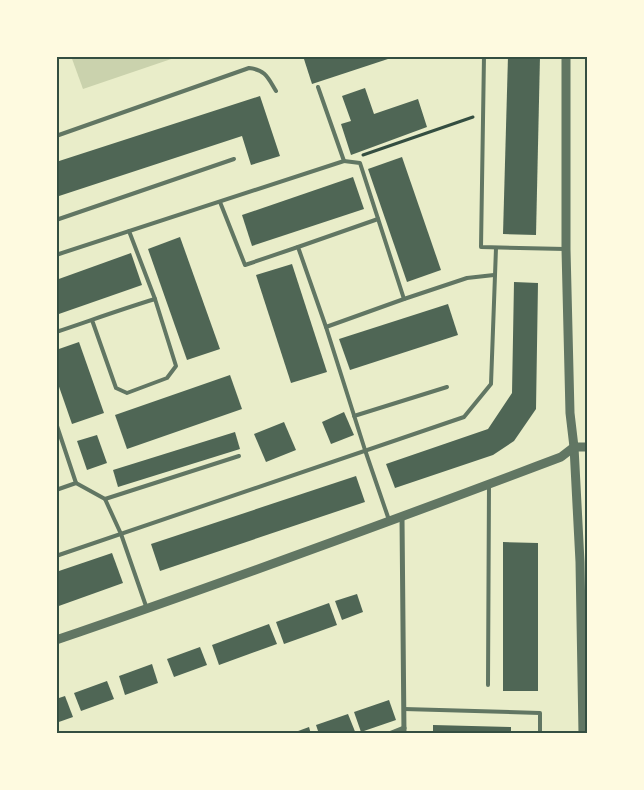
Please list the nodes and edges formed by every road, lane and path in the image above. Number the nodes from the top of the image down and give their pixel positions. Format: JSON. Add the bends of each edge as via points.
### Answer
{"nodes":[{"id":1,"x":484,"y":56,"type":"edge"},
{"id":2,"x":566,"y":56,"type":"edge"},
{"id":3,"x":318,"y":87,"type":"dead end"},
{"id":4,"x":276,"y":91,"type":"dead end"},
{"id":5,"x":483,"y":114,"type":"junction"},
{"id":6,"x":56,"y":136,"type":"edge"},
{"id":7,"x":234,"y":159,"type":"dead end"},
{"id":8,"x":344,"y":161,"type":"junction"},
{"id":9,"x":220,"y":202,"type":"junction"},
{"id":10,"x":378,"y":219,"type":"junction"},
{"id":11,"x":56,"y":220,"type":"edge"},
{"id":12,"x":129,"y":231,"type":"junction"},
{"id":13,"x":298,"y":247,"type":"junction"},
{"id":14,"x":496,"y":248,"type":"junction"},
{"id":15,"x":566,"y":249,"type":"junction"},
{"id":16,"x":56,"y":255,"type":"edge"},
{"id":17,"x":494,"y":275,"type":"junction"},
{"id":18,"x":404,"y":299,"type":"junction"},
{"id":19,"x":155,"y":300,"type":"junction"},
{"id":20,"x":92,"y":320,"type":"junction"},
{"id":21,"x":326,"y":327,"type":"junction"},
{"id":22,"x":56,"y":332,"type":"edge"},
{"id":23,"x":447,"y":387,"type":"dead end"},
{"id":24,"x":354,"y":416,"type":"junction"},
{"id":25,"x":56,"y":423,"type":"edge"},
{"id":26,"x":574,"y":447,"type":"junction"},
{"id":27,"x":588,"y":447,"type":"edge"},
{"id":28,"x":365,"y":450,"type":"junction"},
{"id":29,"x":239,"y":456,"type":"dead end"},
{"id":30,"x":76,"y":483,"type":"junction"},
{"id":31,"x":490,"y":484,"type":"junction"},
{"id":32,"x":56,"y":490,"type":"edge"},
{"id":33,"x":106,"y":499,"type":"junction"},
{"id":34,"x":402,"y":518,"type":"junction"},
{"id":35,"x":390,"y":522,"type":"junction"},
{"id":36,"x":121,"y":534,"type":"junction"},
{"id":37,"x":56,"y":556,"type":"edge"},
{"id":38,"x":147,"y":609,"type":"junction"},
{"id":39,"x":56,"y":640,"type":"edge"},
{"id":40,"x":488,"y":685,"type":"dead end"},
{"id":41,"x":404,"y":709,"type":"junction"},
{"id":42,"x":404,"y":731,"type":"edge"},
{"id":43,"x":540,"y":732,"type":"dead end"},
{"id":44,"x":389,"y":734,"type":"edge"},
{"id":45,"x":583,"y":734,"type":"edge"}],
"edges":[{"from":1,"to":5,"type":"lane"},
{"from":2,"to":15,"type":"street"},
{"from":3,"to":8,"type":"lane"},
{"from":4,"to":6,"type":"lane","via":[[266,74],[249,68]]},
{"from":5,"to":8,"type":"path"},
{"from":5,"to":14,"type":"lane","via":[[481,248]]},
{"from":7,"to":11,"type":"lane"},
{"from":8,"to":9,"type":"lane"},
{"from":8,"to":10,"type":"lane","via":[[360,163]]},
{"from":9,"to":12,"type":"lane"},
{"from":9,"to":13,"type":"lane","via":[[245,265]]},
{"from":10,"to":13,"type":"lane"},
{"from":10,"to":18,"type":"lane"},
{"from":12,"to":16,"type":"lane"},
{"from":12,"to":19,"type":"lane"},
{"from":13,"to":21,"type":"lane"},
{"from":14,"to":15,"type":"lane"},
{"from":14,"to":17,"type":"lane"},
{"from":15,"to":26,"type":"street","via":[[570,413]]},
{"from":17,"to":18,"type":"lane","via":[[467,278]]},
{"from":17,"to":28,"type":"lane","via":[[491,384],[464,417]]},
{"from":18,"to":21,"type":"lane"},
{"from":19,"to":20,"type":"lane"},
{"from":19,"to":20,"type":"lane","via":[[176,366],[167,378],[127,393],[116,388]]},
{"from":20,"to":22,"type":"lane"},
{"from":21,"to":24,"type":"lane"},
{"from":23,"to":24,"type":"lane"},
{"from":24,"to":28,"type":"lane"},
{"from":25,"to":30,"type":"lane"},
{"from":26,"to":27,"type":"street"},
{"from":26,"to":31,"type":"street","via":[[561,457]]},
{"from":26,"to":45,"type":"street"},
{"from":28,"to":35,"type":"lane"},
{"from":28,"to":36,"type":"lane"},
{"from":29,"to":33,"type":"lane"},
{"from":30,"to":32,"type":"lane"},
{"from":30,"to":33,"type":"lane"},
{"from":31,"to":34,"type":"street"},
{"from":31,"to":40,"type":"lane"},
{"from":33,"to":36,"type":"lane"},
{"from":34,"to":35,"type":"street"},
{"from":34,"to":41,"type":"street"},
{"from":35,"to":38,"type":"street"},
{"from":36,"to":37,"type":"lane"},
{"from":36,"to":38,"type":"lane"},
{"from":38,"to":39,"type":"street"},
{"from":41,"to":42,"type":"street"},
{"from":41,"to":43,"type":"lane","via":[[540,713]]},
{"from":42,"to":44,"type":"street"}]}
